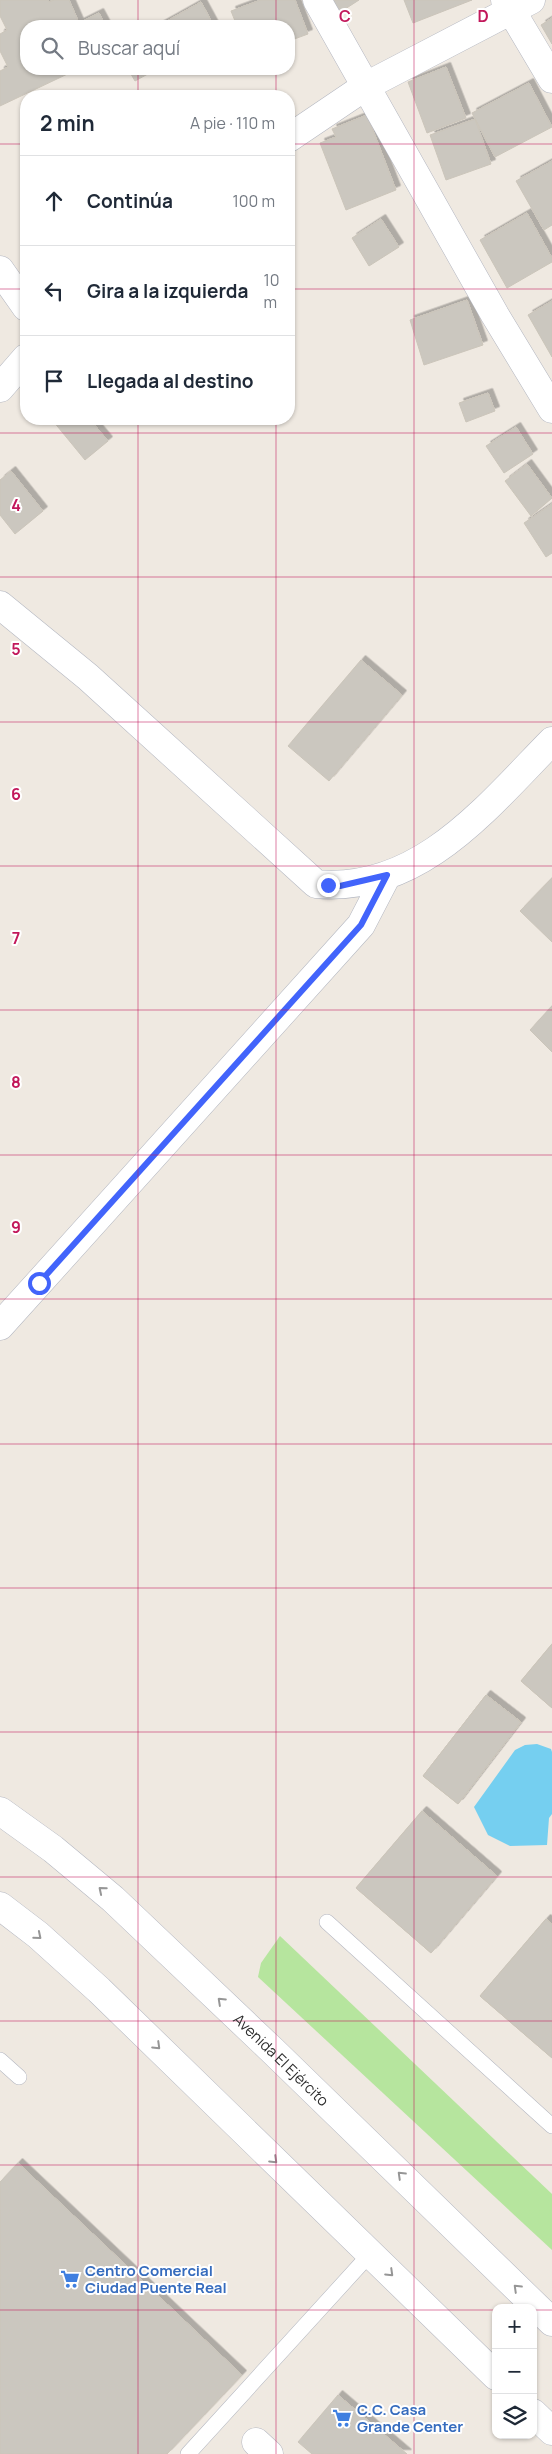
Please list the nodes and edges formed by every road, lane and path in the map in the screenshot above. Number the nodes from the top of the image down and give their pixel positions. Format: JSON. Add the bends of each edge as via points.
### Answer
{"nodes":[{"id":1,"x":316,"y":0,"type":"edge"},
{"id":2,"x":516,"y":4,"type":"edge"},
{"id":3,"x":552,"y":79,"type":"edge"},
{"id":4,"x":366,"y":86,"type":"junction"},
{"id":5,"x":295,"y":134,"type":"edge"},
{"id":6,"x":0,"y":270,"type":"edge"},
{"id":7,"x":20,"y":298,"type":"edge"},
{"id":8,"x":20,"y":365,"type":"edge"},
{"id":9,"x":0,"y":388,"type":"edge"},
{"id":10,"x":552,"y":409,"type":"edge"},
{"id":11,"x":0,"y":606,"type":"edge"},
{"id":12,"x":552,"y":741,"type":"edge"},
{"id":13,"x":387,"y":875,"type":"junction"},
{"id":14,"x":0,"y":1326,"type":"edge"},
{"id":15,"x":0,"y":1811,"type":"edge"},
{"id":16,"x":0,"y":1906,"type":"edge"},
{"id":17,"x":327,"y":1922,"type":"dead end"},
{"id":18,"x":0,"y":2060,"type":"edge"},
{"id":19,"x":19,"y":2077,"type":"dead end"},
{"id":20,"x":552,"y":2126,"type":"edge"},
{"id":21,"x":370,"y":2254,"type":"junction"},
{"id":22,"x":552,"y":2322,"type":"edge"},
{"id":23,"x":492,"y":2372,"type":"edge"},
{"id":24,"x":537,"y":2417,"type":"edge"},
{"id":25,"x":552,"y":2431,"type":"edge"},
{"id":26,"x":188,"y":2454,"type":"edge"}],
"edges":[{"from":1,"to":4,"type":"street"},
{"from":2,"to":3,"type":"street"},
{"from":2,"to":4,"type":"street"},
{"from":4,"to":5,"type":"street"},
{"from":4,"to":10,"type":"street"},
{"from":6,"to":7,"type":"street"},
{"from":8,"to":9,"type":"street"},
{"from":11,"to":13,"type":"street","via":[[96,683],[316,884],[340,886]]},
{"from":12,"to":13,"type":"street","via":[[444,846]]},
{"from":13,"to":14,"type":"street","via":[[361,925]]},
{"from":22,"to":15,"type":"street","name":"Avenida El Ejército","one_way":true,"via":[[112,1899],[53,1849]]},
{"from":16,"to":21,"type":"street","one_way":true,"via":[[100,1990]]},
{"from":17,"to":20,"type":"lane"},
{"from":18,"to":19,"type":"lane"},
{"from":21,"to":23,"type":"street","one_way":true},
{"from":21,"to":26,"type":"lane"},
{"from":24,"to":25,"type":"street"}]}
